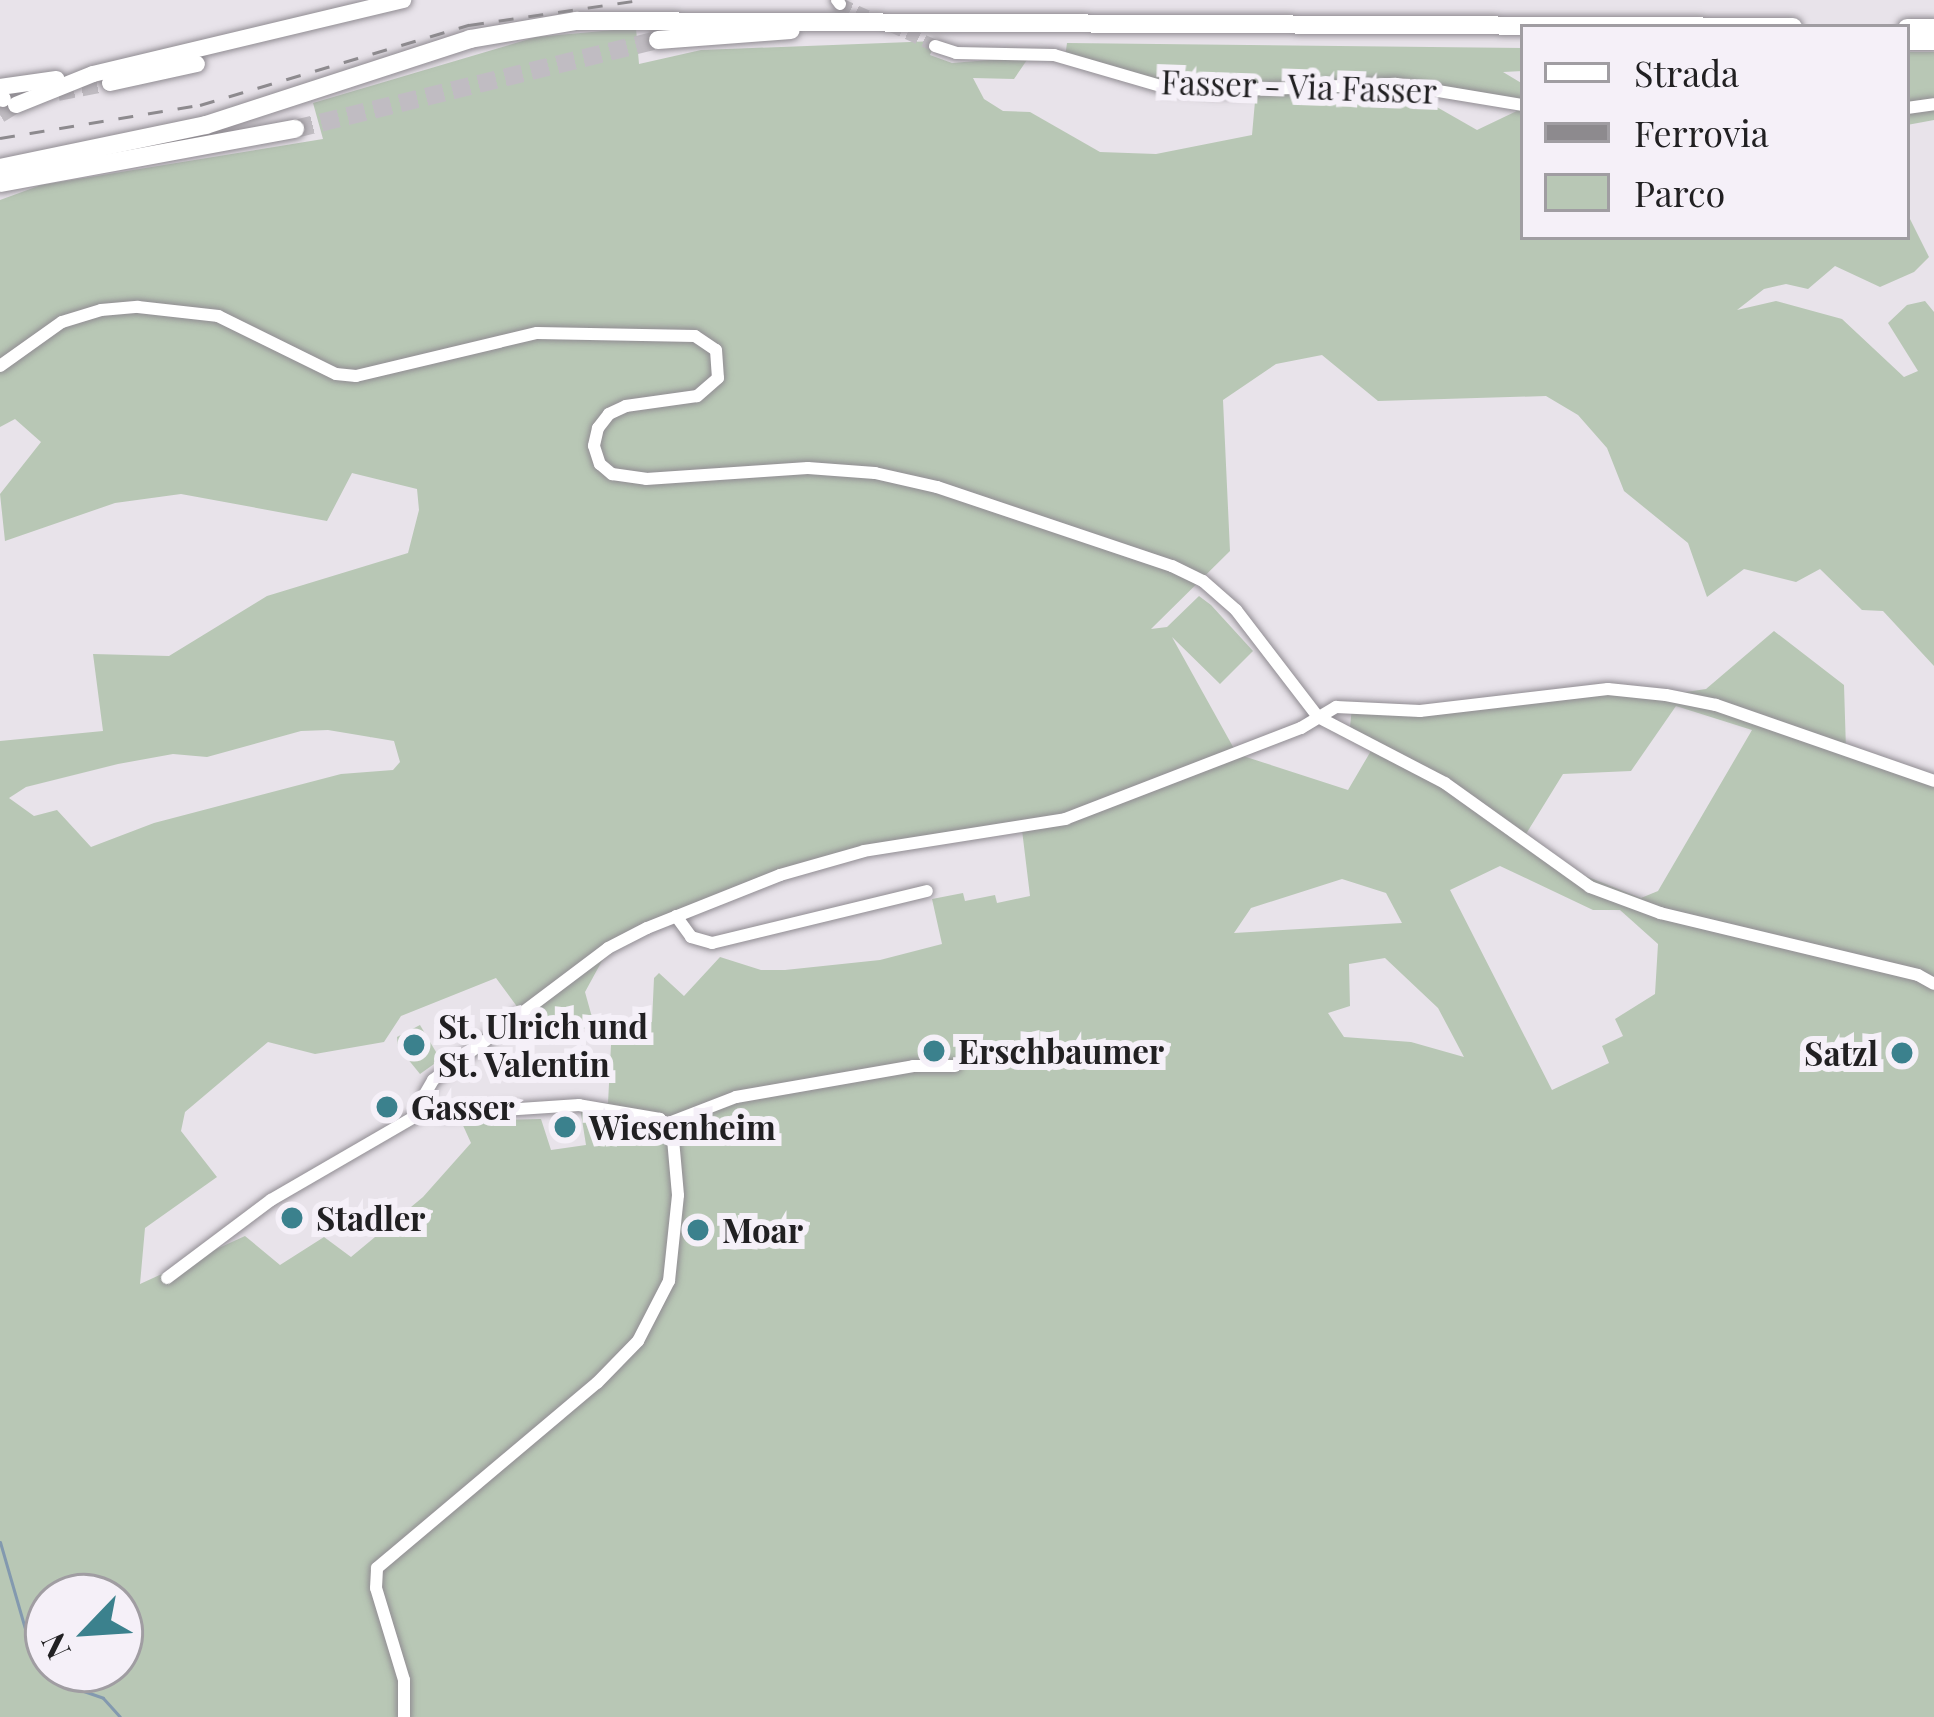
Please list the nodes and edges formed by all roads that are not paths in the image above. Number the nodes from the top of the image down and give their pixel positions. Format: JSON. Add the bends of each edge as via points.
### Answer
{"nodes":[{"id":1,"x":403,"y":0,"type":"edge"},
{"id":2,"x":1520,"y":26,"type":"edge"},
{"id":3,"x":1520,"y":37,"type":"edge"},
{"id":4,"x":658,"y":40,"type":"tunnel mouth"},
{"id":5,"x":935,"y":46,"type":"tunnel mouth"},
{"id":6,"x":5,"y":97,"type":"tunnel mouth"},
{"id":7,"x":1520,"y":105,"type":"edge"},
{"id":8,"x":295,"y":129,"type":"tunnel mouth"},
{"id":9,"x":0,"y":167,"type":"edge"},
{"id":10,"x":0,"y":183,"type":"edge"},
{"id":11,"x":0,"y":366,"type":"edge"},
{"id":12,"x":1318,"y":717,"type":"junction"},
{"id":13,"x":1934,"y":781,"type":"edge"},
{"id":14,"x":927,"y":891,"type":"dead end"},
{"id":15,"x":676,"y":916,"type":"junction"},
{"id":16,"x":1934,"y":984,"type":"edge"},
{"id":17,"x":956,"y":1066,"type":"dead end"},
{"id":18,"x":428,"y":1109,"type":"junction"},
{"id":19,"x":666,"y":1124,"type":"junction"},
{"id":20,"x":167,"y":1278,"type":"dead end"},
{"id":21,"x":404,"y":1717,"type":"edge"}],
"edges":[{"from":1,"to":6,"type":"main road","via":[[248,53]]},
{"from":2,"to":9,"type":"highway","via":[[576,21],[470,39],[206,125]]},
{"from":3,"to":4,"type":"highway","via":[[781,30]]},
{"from":5,"to":7,"type":"street","name":"Fasser - Via Fasser","via":[[1054,55],[1161,86],[1396,85]]},
{"from":8,"to":10,"type":"highway"},
{"from":11,"to":12,"type":"street","via":[[62,322],[100,310],[218,316],[336,374],[356,376],[537,333],[695,336],[716,350],[718,378],[697,396],[609,414],[594,446],[612,474],[875,473],[1132,552],[1222,596]]},
{"from":12,"to":13,"type":"street","via":[[1343,706],[1420,711],[1608,689],[1666,694]]},
{"from":12,"to":15,"type":"street","via":[[1065,819],[864,850]]},
{"from":12,"to":16,"type":"street","via":[[1445,782],[1567,875],[1617,900]]},
{"from":14,"to":15,"type":"street","via":[[712,943],[691,937]]},
{"from":15,"to":18,"type":"street","via":[[608,948],[434,1080]]},
{"from":17,"to":19,"type":"street","via":[[736,1097]]},
{"from":18,"to":19,"type":"street","via":[[590,1105]]},
{"from":18,"to":20,"type":"street","via":[[271,1200]]},
{"from":19,"to":21,"type":"street","via":[[677,1177],[675,1252],[650,1324],[611,1371],[376,1568],[404,1680]]}]}
